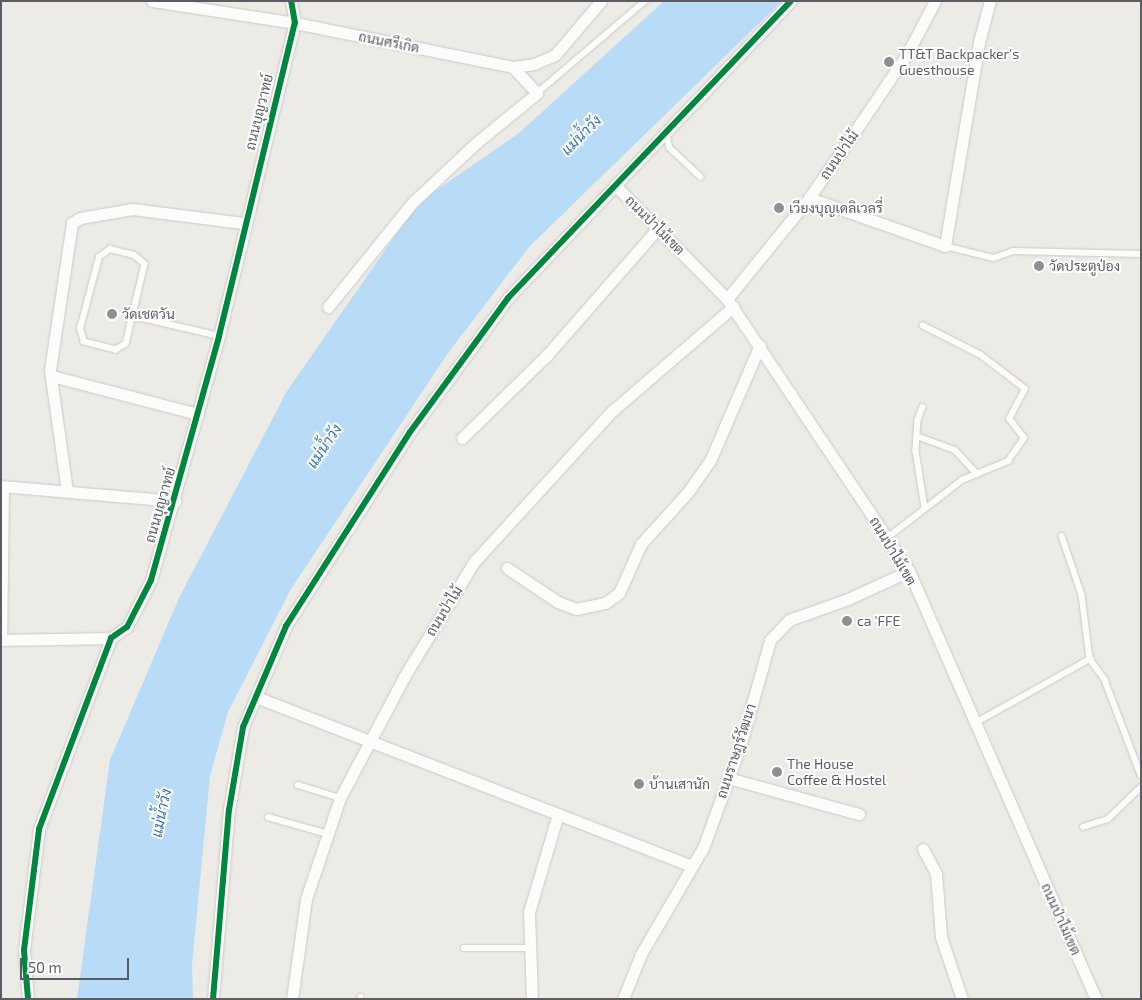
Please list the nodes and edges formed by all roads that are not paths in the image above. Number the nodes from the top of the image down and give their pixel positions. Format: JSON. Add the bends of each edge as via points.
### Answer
{"nodes":[{"id":1,"x":152,"y":1,"type":"edge"},
{"id":2,"x":291,"y":1,"type":"edge"},
{"id":3,"x":601,"y":1,"type":"edge"},
{"id":4,"x":645,"y":1,"type":"edge"},
{"id":5,"x":792,"y":1,"type":"edge"},
{"id":6,"x":935,"y":1,"type":"edge"},
{"id":7,"x":990,"y":1,"type":"edge"},
{"id":8,"x":295,"y":23,"type":"junction"},
{"id":9,"x":513,"y":67,"type":"junction"},
{"id":10,"x":537,"y":93,"type":"junction"},
{"id":11,"x":666,"y":132,"type":"junction"},
{"id":12,"x":701,"y":177,"type":"dead end"},
{"id":13,"x":615,"y":185,"type":"junction"},
{"id":14,"x":809,"y":198,"type":"junction"},
{"id":15,"x":244,"y":223,"type":"junction"},
{"id":16,"x":658,"y":228,"type":"junction"},
{"id":17,"x":945,"y":246,"type":"junction"},
{"id":18,"x":1141,"y":254,"type":"edge"},
{"id":19,"x":730,"y":302,"type":"junction"},
{"id":20,"x":328,"y":307,"type":"dead end"},
{"id":21,"x":134,"y":316,"type":"junction"},
{"id":22,"x":923,"y":326,"type":"dead end"},
{"id":23,"x":219,"y":336,"type":"junction"},
{"id":24,"x":760,"y":345,"type":"junction"},
{"id":25,"x":52,"y":376,"type":"junction"},
{"id":26,"x":923,"y":407,"type":"dead end"},
{"id":27,"x":198,"y":414,"type":"junction"},
{"id":28,"x":917,"y":436,"type":"junction"},
{"id":29,"x":462,"y":438,"type":"dead end"},
{"id":30,"x":977,"y":474,"type":"junction"},
{"id":31,"x":2,"y":487,"type":"edge"},
{"id":32,"x":67,"y":491,"type":"junction"},
{"id":33,"x":175,"y":502,"type":"junction"},
{"id":34,"x":925,"y":508,"type":"junction"},
{"id":35,"x":1062,"y":536,"type":"dead end"},
{"id":36,"x":887,"y":538,"type":"junction"},
{"id":37,"x":507,"y":568,"type":"dead end"},
{"id":38,"x":909,"y":571,"type":"junction"},
{"id":39,"x":111,"y":638,"type":"junction"},
{"id":40,"x":1090,"y":659,"type":"junction"},
{"id":41,"x":256,"y":697,"type":"junction"},
{"id":42,"x":975,"y":723,"type":"junction"},
{"id":43,"x":369,"y":741,"type":"junction"},
{"id":44,"x":1141,"y":775,"type":"edge"},
{"id":45,"x":728,"y":778,"type":"junction"},
{"id":46,"x":298,"y":785,"type":"dead end"},
{"id":47,"x":1141,"y":787,"type":"edge"},
{"id":48,"x":340,"y":798,"type":"junction"},
{"id":49,"x":558,"y":814,"type":"junction"},
{"id":50,"x":859,"y":814,"type":"dead end"},
{"id":51,"x":268,"y":816,"type":"dead end"},
{"id":52,"x":1083,"y":826,"type":"dead end"},
{"id":53,"x":328,"y":834,"type":"junction"},
{"id":54,"x":924,"y":849,"type":"dead end"},
{"id":55,"x":691,"y":866,"type":"junction"},
{"id":56,"x":464,"y":948,"type":"dead end"},
{"id":57,"x":530,"y":948,"type":"junction"},
{"id":58,"x":28,"y":999,"type":"edge"},
{"id":59,"x":213,"y":999,"type":"edge"},
{"id":60,"x":292,"y":999,"type":"edge"},
{"id":61,"x":532,"y":999,"type":"edge"},
{"id":62,"x":623,"y":999,"type":"edge"},
{"id":63,"x":962,"y":999,"type":"edge"},
{"id":64,"x":1096,"y":999,"type":"edge"}],
"edges":[{"from":1,"to":8,"type":"street","name":"ถนนศรีเกิด"},
{"from":2,"to":8,"type":"street","name":"ถนนบุญวาทย์"},
{"from":3,"to":9,"type":"street","name":"ถนนศรีเกิด","via":[[555,55],[534,64]]},
{"from":4,"to":10,"type":"lane"},
{"from":5,"to":11,"type":"street"},
{"from":6,"to":14,"type":"street","name":"ถนนป่าไม้","via":[[907,54]]},
{"from":7,"to":17,"type":"street","via":[[979,42]]},
{"from":8,"to":9,"type":"street","name":"ถนนศรีเกิด"},
{"from":8,"to":15,"type":"street","name":"ถนนบุญวาทย์"},
{"from":9,"to":10,"type":"street"},
{"from":10,"to":20,"type":"street","via":[[476,143],[413,202]]},
{"from":11,"to":12,"type":"lane","via":[[670,148]]},
{"from":11,"to":13,"type":"street"},
{"from":13,"to":16,"type":"street","name":"ถนนป่าไม้เขต"},
{"from":13,"to":41,"type":"street","via":[[508,298],[410,432],[286,626]]},
{"from":14,"to":17,"type":"street"},
{"from":14,"to":19,"type":"street","name":"ถนนป่าไม้"},
{"from":15,"to":23,"type":"street","name":"ถนนบุญวาทย์"},
{"from":15,"to":25,"type":"street","via":[[132,209],[80,218],[72,223],[50,370]]},
{"from":16,"to":19,"type":"street","name":"ถนนป่าไม้เขต"},
{"from":16,"to":29,"type":"street","via":[[547,355]]},
{"from":17,"to":18,"type":"lane","via":[[994,258],[1012,251]]},
{"from":19,"to":24,"type":"street","name":"ถนนป่าไม้เขต"},
{"from":19,"to":43,"type":"street","name":"ถนนป่าไม้","via":[[612,411],[474,562]]},
{"from":21,"to":21,"type":"lane","via":[[126,344],[121,350],[84,342],[81,336],[87,298],[99,257],[105,250],[144,260],[146,270]]},
{"from":21,"to":23,"type":"lane"},
{"from":22,"to":30,"type":"lane","via":[[980,355],[1025,389],[1009,419],[1023,434],[1023,442],[1008,461]]},
{"from":23,"to":27,"type":"street","name":"ถนนบุญวาทย์"},
{"from":24,"to":36,"type":"street","name":"ถนนป่าไม้เขต"},
{"from":24,"to":37,"type":"street","via":[[710,461],[688,492],[641,544],[619,594],[605,603],[576,608],[558,602]]},
{"from":25,"to":27,"type":"street"},
{"from":25,"to":32,"type":"street"},
{"from":26,"to":28,"type":"lane"},
{"from":27,"to":33,"type":"street","name":"ถนนบุญวาทย์"},
{"from":28,"to":30,"type":"lane","via":[[955,450]]},
{"from":28,"to":34,"type":"lane"},
{"from":30,"to":34,"type":"lane","via":[[962,480]]},
{"from":31,"to":32,"type":"street"},
{"from":31,"to":39,"type":"street","via":[[1,640]]},
{"from":32,"to":33,"type":"street"},
{"from":33,"to":39,"type":"street","name":"ถนนบุญวาทย์","via":[[151,580],[127,627]]},
{"from":34,"to":36,"type":"lane"},
{"from":35,"to":40,"type":"lane","via":[[1082,595]]},
{"from":36,"to":38,"type":"street","name":"ถนนป่าไม้เขต"},
{"from":38,"to":42,"type":"street","name":"ถนนป่าไม้เขต"},
{"from":38,"to":45,"type":"street","name":"ถนนราษฎร์วัฒนา","via":[[848,599],[789,620],[770,640]]},
{"from":39,"to":58,"type":"street","name":"ถนนบุญวาทย์","via":[[39,829],[24,950]]},
{"from":40,"to":42,"type":"lane"},
{"from":40,"to":44,"type":"lane","via":[[1105,680]]},
{"from":41,"to":43,"type":"street"},
{"from":41,"to":59,"type":"street","via":[[243,727],[229,810]]},
{"from":42,"to":64,"type":"street","name":"ถนนป่าไม้เขต"},
{"from":43,"to":48,"type":"street","name":"ถนนป่าไม้"},
{"from":43,"to":49,"type":"street"},
{"from":45,"to":50,"type":"street"},
{"from":45,"to":55,"type":"street","name":"ถนนราษฎร์วัฒนา","via":[[703,848]]},
{"from":46,"to":48,"type":"lane"},
{"from":47,"to":52,"type":"lane","via":[[1108,819]]},
{"from":48,"to":53,"type":"street","name":"ถนนป่าไม้"},
{"from":49,"to":55,"type":"street"},
{"from":49,"to":57,"type":"street","via":[[529,912]]},
{"from":51,"to":53,"type":"lane"},
{"from":53,"to":60,"type":"street","name":"ถนนป่าไม้","via":[[306,899]]},
{"from":54,"to":63,"type":"street","via":[[936,873],[941,937]]},
{"from":55,"to":62,"type":"street","name":"ถนนราษฎร์วัฒนา","via":[[641,954]]},
{"from":56,"to":57,"type":"lane"},
{"from":57,"to":61,"type":"street"}]}
